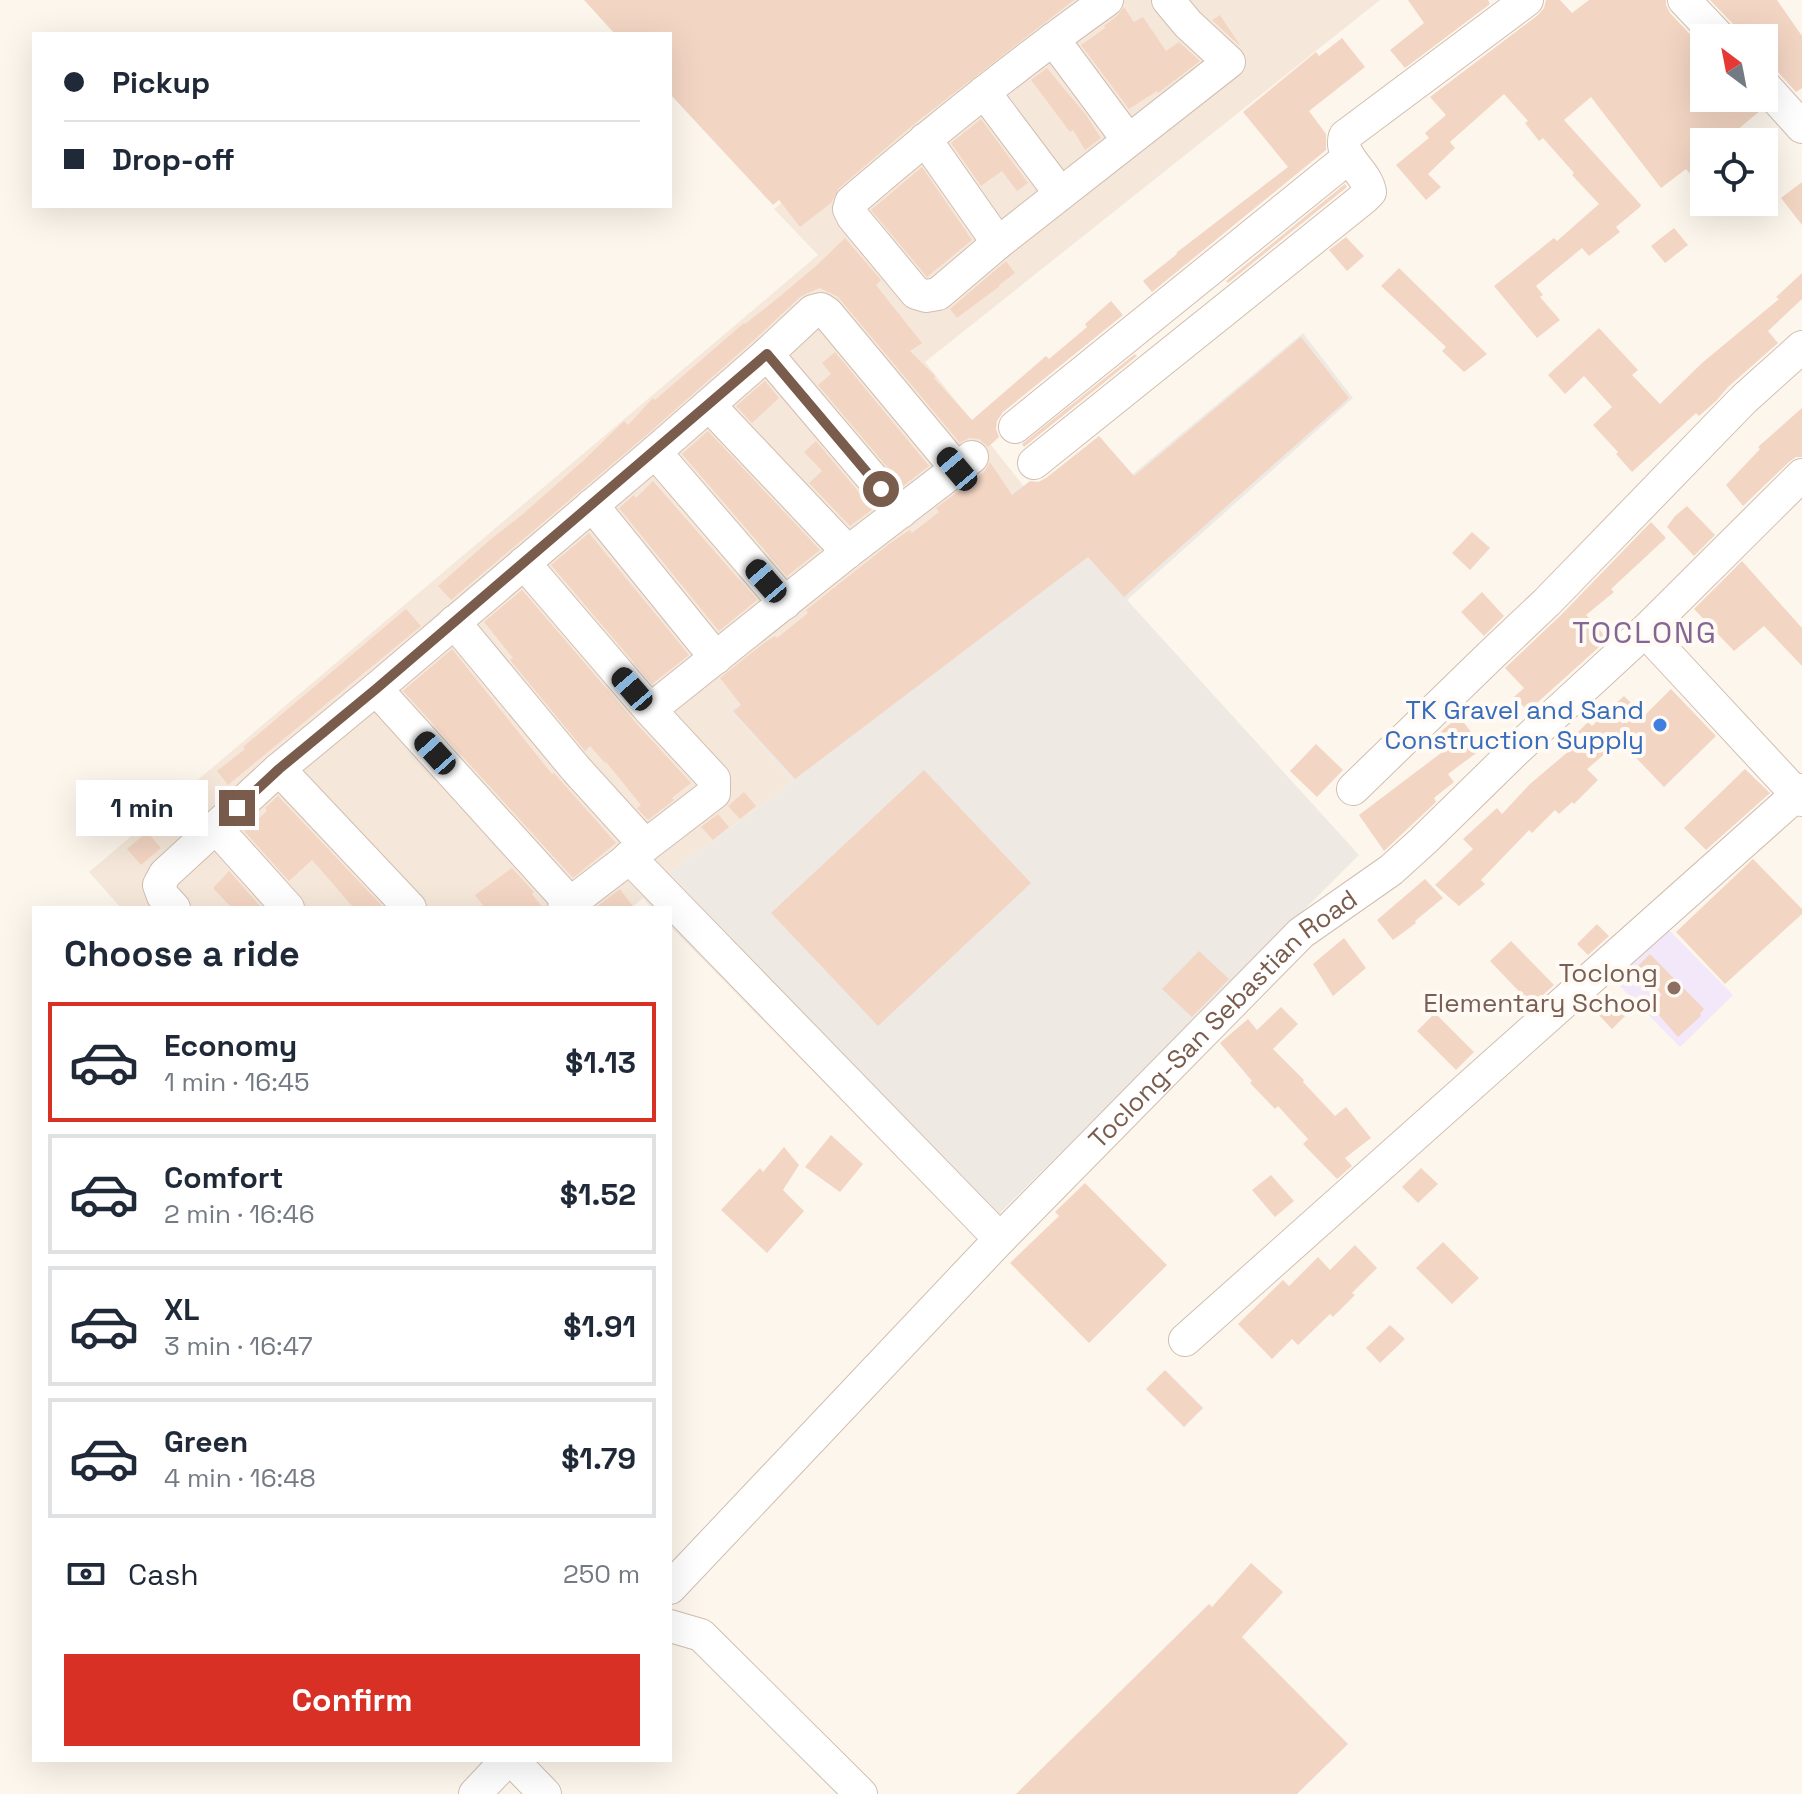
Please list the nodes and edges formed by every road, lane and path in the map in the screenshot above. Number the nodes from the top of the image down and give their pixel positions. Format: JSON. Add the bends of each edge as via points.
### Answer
{"nodes":[{"id":1,"x":1107,"y":0,"type":"edge"},
{"id":2,"x":1168,"y":0,"type":"edge"},
{"id":3,"x":1527,"y":0,"type":"edge"},
{"id":4,"x":1684,"y":0,"type":"edge"},
{"id":5,"x":1707,"y":24,"type":"edge"},
{"id":6,"x":1053,"y":39,"type":"junction"},
{"id":7,"x":984,"y":92,"type":"junction"},
{"id":8,"x":1778,"y":100,"type":"edge"},
{"id":9,"x":1802,"y":127,"type":"edge"},
{"id":10,"x":925,"y":139,"type":"junction"},
{"id":11,"x":1128,"y":140,"type":"junction"},
{"id":12,"x":1349,"y":157,"type":"junction"},
{"id":13,"x":1060,"y":193,"type":"junction"},
{"id":14,"x":998,"y":243,"type":"junction"},
{"id":15,"x":1802,"y":347,"type":"edge"},
{"id":16,"x":767,"y":354,"type":"junction"},
{"id":17,"x":709,"y":405,"type":"junction"},
{"id":18,"x":1015,"y":427,"type":"dead end"},
{"id":19,"x":655,"y":452,"type":"junction"},
{"id":20,"x":1034,"y":463,"type":"dead end"},
{"id":21,"x":1802,"y":475,"type":"edge"},
{"id":22,"x":592,"y":505,"type":"junction"},
{"id":23,"x":901,"y":512,"type":"junction"},
{"id":24,"x":848,"y":552,"type":"junction"},
{"id":25,"x":524,"y":563,"type":"junction"},
{"id":26,"x":785,"y":603,"type":"junction"},
{"id":27,"x":454,"y":622,"type":"junction"},
{"id":28,"x":1645,"y":631,"type":"junction"},
{"id":29,"x":716,"y":658,"type":"junction"},
{"id":30,"x":376,"y":689,"type":"junction"},
{"id":31,"x":650,"y":710,"type":"junction"},
{"id":32,"x":279,"y":769,"type":"junction"},
{"id":33,"x":1353,"y":789,"type":"dead end"},
{"id":34,"x":1801,"y":795,"type":"edge"},
{"id":35,"x":216,"y":828,"type":"junction"},
{"id":36,"x":637,"y":851,"type":"junction"},
{"id":37,"x":172,"y":906,"type":"edge"},
{"id":38,"x":286,"y":906,"type":"edge"},
{"id":39,"x":408,"y":906,"type":"edge"},
{"id":40,"x":567,"y":906,"type":"edge"},
{"id":41,"x":1000,"y":1239,"type":"junction"},
{"id":42,"x":1185,"y":1340,"type":"dead end"},
{"id":43,"x":672,"y":1586,"type":"edge"},
{"id":44,"x":672,"y":1627,"type":"edge"},
{"id":45,"x":507,"y":1762,"type":"edge"},
{"id":46,"x":511,"y":1762,"type":"edge"},
{"id":47,"x":475,"y":1794,"type":"edge"},
{"id":48,"x":545,"y":1794,"type":"edge"},
{"id":49,"x":861,"y":1794,"type":"edge"}],
"edges":[{"from":1,"to":6,"type":"street"},
{"from":2,"to":11,"type":"street","via":[[1229,62]]},
{"from":3,"to":12,"type":"street","via":[[1345,136]]},
{"from":4,"to":5,"type":"street"},
{"from":6,"to":7,"type":"street"},
{"from":6,"to":11,"type":"street"},
{"from":7,"to":10,"type":"street"},
{"from":7,"to":13,"type":"street"},
{"from":8,"to":9,"type":"street"},
{"from":10,"to":14,"type":"street"},
{"from":10,"to":14,"type":"street","via":[[851,202],[853,217],[916,293],[926,296],[938,294]]},
{"from":11,"to":13,"type":"street"},
{"from":12,"to":18,"type":"street"},
{"from":12,"to":20,"type":"street","via":[[1370,192]]},
{"from":13,"to":14,"type":"street"},
{"from":15,"to":33,"type":"street"},
{"from":16,"to":17,"type":"street"},
{"from":16,"to":23,"type":"street"},
{"from":16,"to":23,"type":"street","via":[[821,309],[964,463]]},
{"from":17,"to":19,"type":"street"},
{"from":17,"to":24,"type":"street"},
{"from":19,"to":22,"type":"street"},
{"from":19,"to":26,"type":"street"},
{"from":21,"to":28,"type":"street","name":"Toclong-San Sebastian Road"},
{"from":22,"to":25,"type":"street"},
{"from":22,"to":29,"type":"street"},
{"from":23,"to":24,"type":"street"},
{"from":24,"to":26,"type":"street"},
{"from":25,"to":27,"type":"street"},
{"from":25,"to":31,"type":"street"},
{"from":26,"to":29,"type":"street"},
{"from":27,"to":30,"type":"street"},
{"from":27,"to":36,"type":"street"},
{"from":28,"to":34,"type":"street"},
{"from":28,"to":41,"type":"street","name":"Toclong-San Sebastian Road","via":[[1407,856],[1301,933]]},
{"from":29,"to":31,"type":"street"},
{"from":30,"to":32,"type":"street"},
{"from":30,"to":40,"type":"street"},
{"from":31,"to":36,"type":"street","via":[[715,785],[714,793]]},
{"from":32,"to":35,"type":"street"},
{"from":32,"to":39,"type":"street"},
{"from":34,"to":42,"type":"street"},
{"from":35,"to":37,"type":"street","via":[[165,874],[159,885]]},
{"from":35,"to":38,"type":"street"},
{"from":36,"to":40,"type":"street"},
{"from":36,"to":41,"type":"street"},
{"from":41,"to":43,"type":"street","name":"Toclong-San Sebastian Road"},
{"from":44,"to":49,"type":"street","via":[[701,1635]]},
{"from":45,"to":47,"type":"street"},
{"from":46,"to":48,"type":"street"}]}
